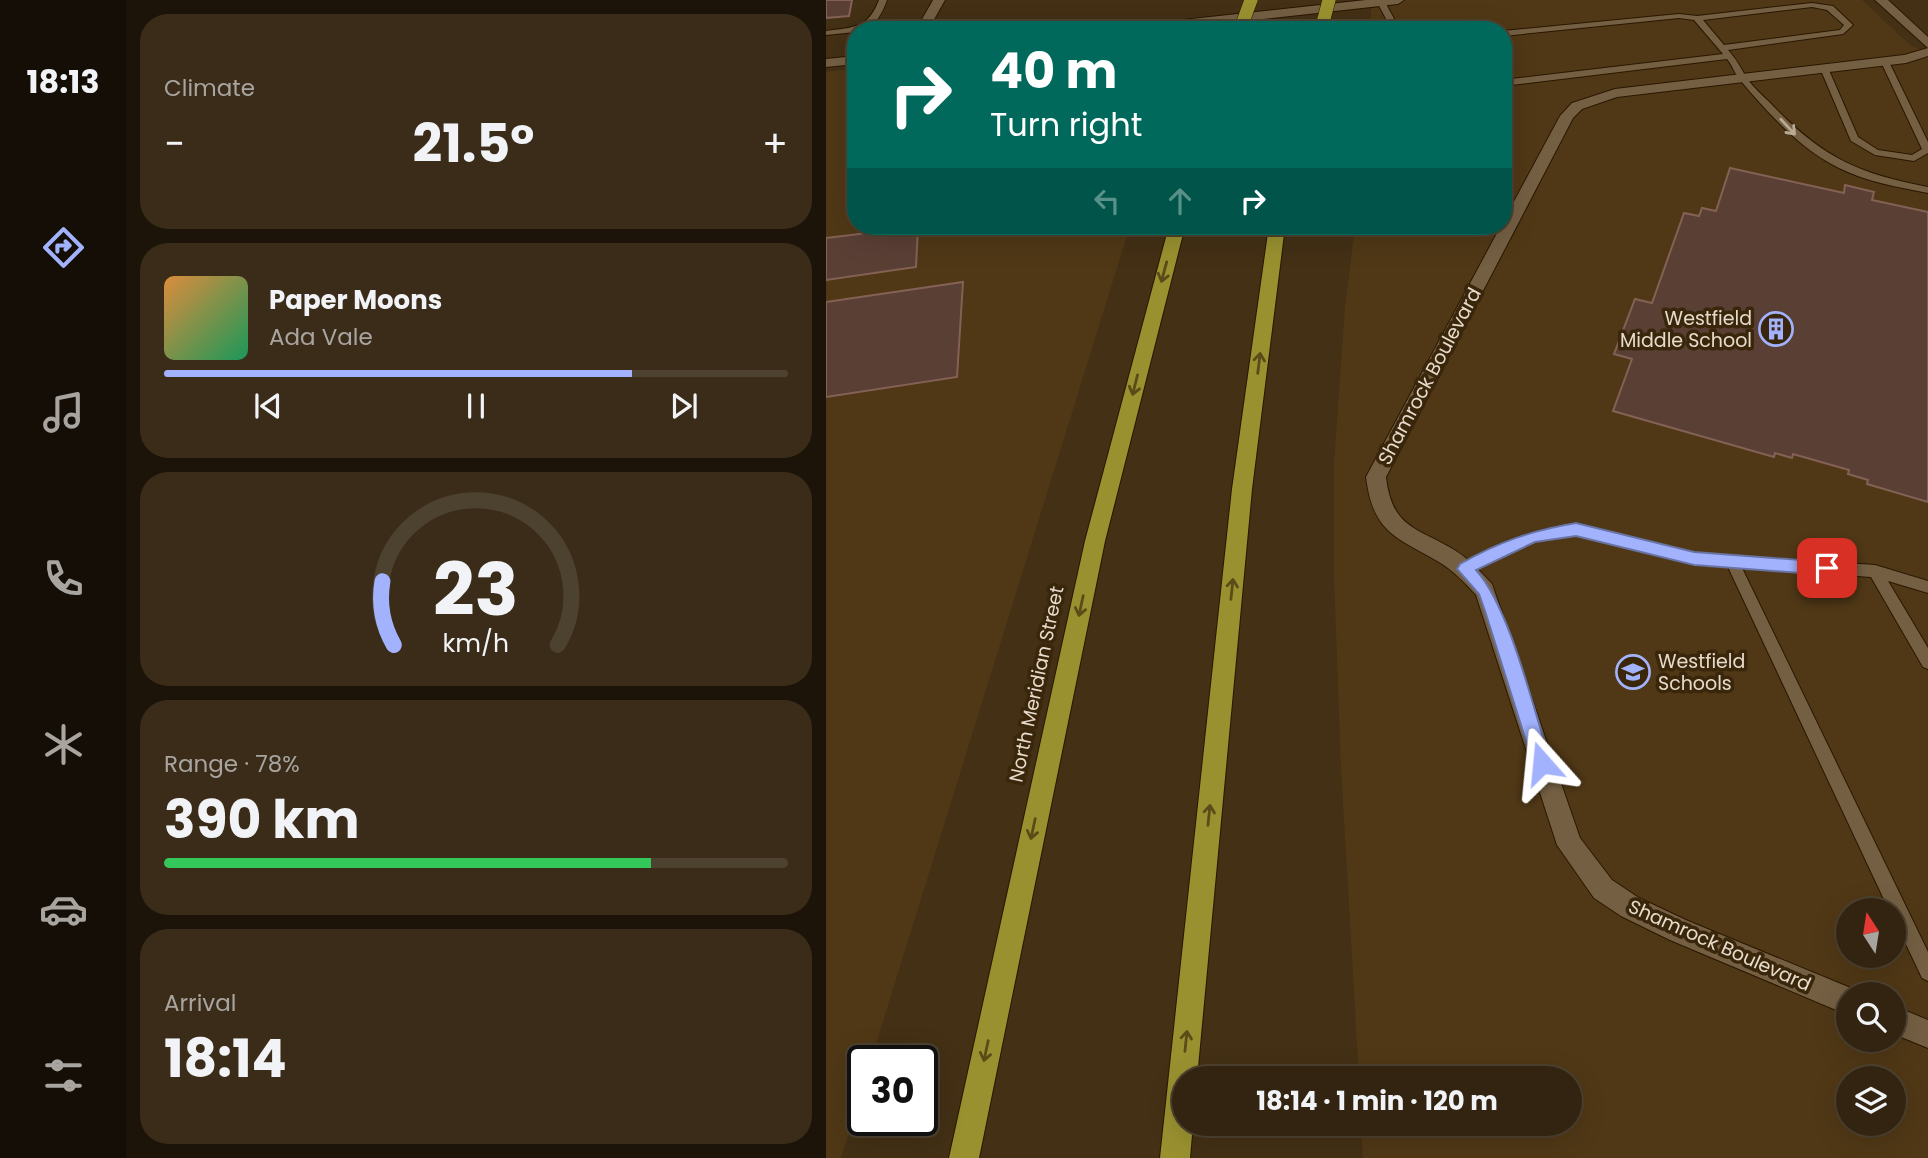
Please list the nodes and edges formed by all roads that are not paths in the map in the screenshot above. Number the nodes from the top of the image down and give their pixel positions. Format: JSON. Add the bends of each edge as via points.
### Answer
{"nodes":[{"id":1,"x":883,"y":0,"type":"edge"},
{"id":2,"x":939,"y":0,"type":"edge"},
{"id":3,"x":1251,"y":0,"type":"edge"},
{"id":4,"x":1329,"y":0,"type":"edge"},
{"id":5,"x":1398,"y":0,"type":"edge"},
{"id":6,"x":1881,"y":0,"type":"edge"},
{"id":7,"x":1381,"y":2,"type":"junction"},
{"id":8,"x":1697,"y":18,"type":"junction"},
{"id":9,"x":874,"y":21,"type":"edge"},
{"id":10,"x":927,"y":21,"type":"edge"},
{"id":11,"x":1210,"y":21,"type":"edge"},
{"id":12,"x":1243,"y":21,"type":"edge"},
{"id":13,"x":1323,"y":21,"type":"edge"},
{"id":14,"x":1391,"y":21,"type":"edge"},
{"id":15,"x":847,"y":30,"type":"edge"},
{"id":16,"x":826,"y":33,"type":"edge"},
{"id":17,"x":1512,"y":33,"type":"edge"},
{"id":18,"x":1928,"y":44,"type":"edge"},
{"id":19,"x":1722,"y":48,"type":"junction"},
{"id":20,"x":1928,"y":52,"type":"edge"},
{"id":21,"x":1729,"y":56,"type":"junction"},
{"id":22,"x":847,"y":61,"type":"edge"},
{"id":23,"x":1885,"y":62,"type":"junction"},
{"id":24,"x":826,"y":63,"type":"edge"},
{"id":25,"x":1824,"y":68,"type":"junction"},
{"id":26,"x":1742,"y":77,"type":"junction"},
{"id":27,"x":1512,"y":82,"type":"edge"},
{"id":28,"x":1928,"y":190,"type":"edge"},
{"id":29,"x":1512,"y":220,"type":"edge"},
{"id":30,"x":1175,"y":235,"type":"edge"},
{"id":31,"x":1276,"y":235,"type":"edge"},
{"id":32,"x":1504,"y":235,"type":"edge"},
{"id":33,"x":1733,"y":563,"type":"junction"},
{"id":34,"x":1465,"y":569,"type":"junction"},
{"id":35,"x":1875,"y":571,"type":"junction"},
{"id":36,"x":1928,"y":587,"type":"edge"},
{"id":37,"x":1928,"y":662,"type":"edge"},
{"id":38,"x":1928,"y":972,"type":"edge"},
{"id":39,"x":1836,"y":996,"type":"edge"},
{"id":40,"x":1906,"y":1025,"type":"edge"},
{"id":41,"x":1928,"y":1034,"type":"edge"},
{"id":42,"x":1184,"y":1066,"type":"edge"},
{"id":43,"x":1177,"y":1136,"type":"edge"},
{"id":44,"x":1185,"y":1136,"type":"edge"},
{"id":45,"x":963,"y":1150,"type":"edge"},
{"id":46,"x":1175,"y":1158,"type":"edge"},
{"id":47,"x":1187,"y":1158,"type":"edge"}],
"edges":[{"from":1,"to":9,"type":"lane"},
{"from":2,"to":10,"type":"street"},
{"from":3,"to":12,"type":"highway","bridge":true},
{"from":4,"to":13,"type":"highway","bridge":true},
{"from":5,"to":7,"type":"street"},
{"from":6,"to":18,"type":"street"},
{"from":7,"to":11,"type":"street"},
{"from":7,"to":14,"type":"lane"},
{"from":8,"to":17,"type":"lane"},
{"from":8,"to":19,"type":"lane"},
{"from":8,"to":19,"type":"lane","via":[[1812,5],[1830,8],[1849,25],[1843,32]]},
{"from":15,"to":16,"type":"lane"},
{"from":19,"to":21,"type":"lane"},
{"from":20,"to":23,"type":"street","name":"Shamrock Boulevard"},
{"from":21,"to":26,"type":"lane"},
{"from":21,"to":27,"type":"lane"},
{"from":22,"to":24,"type":"street"},
{"from":23,"to":25,"type":"street","name":"Shamrock Boulevard"},
{"from":23,"to":25,"type":"lane","via":[[1927,150],[1914,158],[1875,152],[1854,139]]},
{"from":25,"to":26,"type":"street","name":"Shamrock Boulevard"},
{"from":26,"to":28,"type":"lane","one_way":true,"via":[[1796,136],[1827,159],[1850,171]]},
{"from":26,"to":29,"type":"street","name":"Shamrock Boulevard","via":[[1615,93],[1577,106],[1567,116]]},
{"from":30,"to":45,"type":"highway","name":"North Meridian Street","one_way":true,"via":[[1096,541]]},
{"from":42,"to":31,"type":"highway","one_way":true,"via":[[1242,489]]},
{"from":32,"to":34,"type":"street","name":"Shamrock Boulevard","via":[[1376,477],[1381,506],[1397,530]]},
{"from":33,"to":34,"type":"lane","via":[[1648,549],[1576,529],[1534,536]]},
{"from":33,"to":35,"type":"lane"},
{"from":33,"to":38,"type":"lane"},
{"from":34,"to":39,"type":"street","name":"Shamrock Boulevard","via":[[1485,590],[1493,611],[1570,845],[1602,889],[1679,931]]},
{"from":35,"to":36,"type":"lane"},
{"from":35,"to":37,"type":"lane"},
{"from":40,"to":41,"type":"street"},
{"from":43,"to":46,"type":"highway"},
{"from":44,"to":47,"type":"highway"}]}
